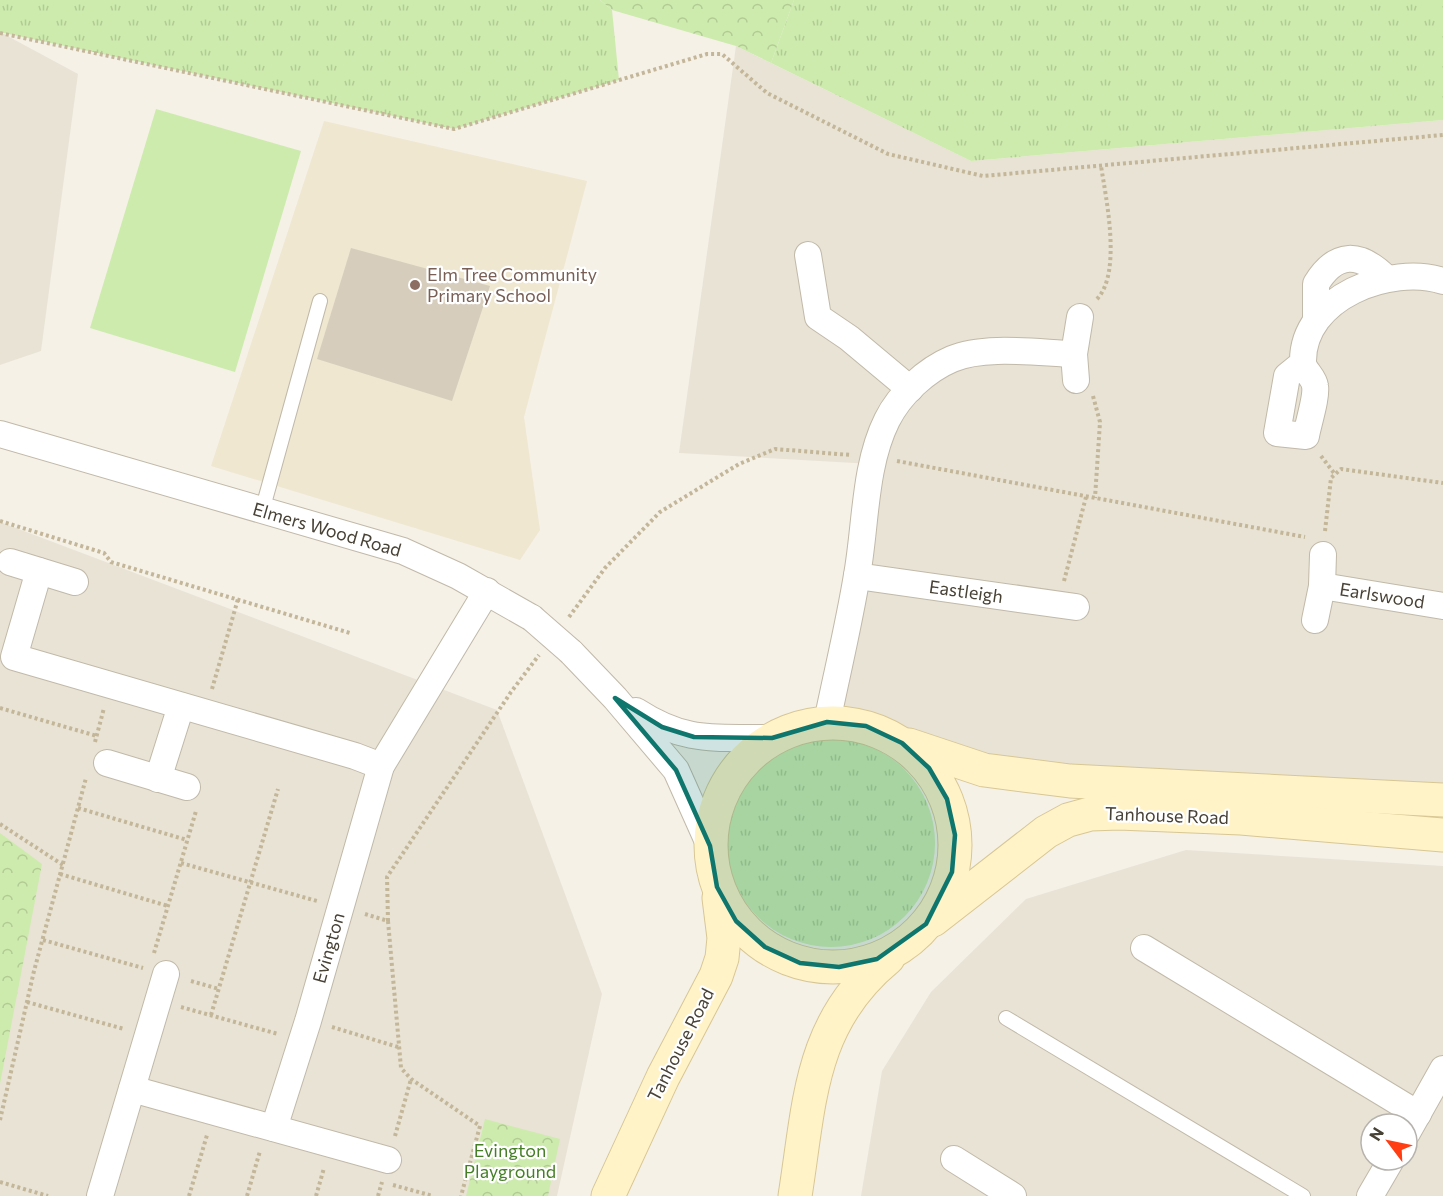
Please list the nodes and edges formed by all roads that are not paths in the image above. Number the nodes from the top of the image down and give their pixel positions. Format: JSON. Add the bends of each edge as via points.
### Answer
{"nodes":[{"id":1,"x":808,"y":255,"type":"dead end"},
{"id":2,"x":1386,"y":278,"type":"junction"},
{"id":3,"x":1443,"y":281,"type":"edge"},
{"id":4,"x":320,"y":301,"type":"dead end"},
{"id":5,"x":1080,"y":317,"type":"road end"},
{"id":6,"x":1316,"y":319,"type":"junction"},
{"id":7,"x":1074,"y":354,"type":"junction"},
{"id":8,"x":1303,"y":363,"type":"dead end"},
{"id":9,"x":1076,"y":380,"type":"road end"},
{"id":10,"x":910,"y":388,"type":"junction"},
{"id":11,"x":0,"y":434,"type":"edge"},
{"id":12,"x":262,"y":511,"type":"junction"},
{"id":13,"x":1324,"y":548,"type":"road end"},
{"id":14,"x":10,"y":562,"type":"dead end"},
{"id":15,"x":39,"y":571,"type":"junction"},
{"id":16,"x":857,"y":576,"type":"junction"},
{"id":17,"x":75,"y":582,"type":"dead end"},
{"id":18,"x":1322,"y":586,"type":"junction"},
{"id":19,"x":487,"y":591,"type":"junction"},
{"id":20,"x":1066,"y":606,"type":"road end"},
{"id":21,"x":1443,"y":606,"type":"edge"},
{"id":22,"x":1315,"y":620,"type":"dead end"},
{"id":23,"x":615,"y":698,"type":"junction"},
{"id":24,"x":193,"y":709,"type":"junction"},
{"id":25,"x":827,"y":722,"type":"junction"},
{"id":26,"x":772,"y":738,"type":"junction"},
{"id":27,"x":902,"y":743,"type":"junction"},
{"id":28,"x":96,"y":760,"type":"road end"},
{"id":29,"x":381,"y":766,"type":"junction"},
{"id":30,"x":158,"y":779,"type":"junction"},
{"id":31,"x":193,"y":794,"type":"road end"},
{"id":32,"x":1443,"y":800,"type":"edge"},
{"id":33,"x":1443,"y":835,"type":"edge"},
{"id":34,"x":710,"y":846,"type":"junction"},
{"id":35,"x":717,"y":887,"type":"junction"},
{"id":36,"x":918,"y":932,"type":"junction"},
{"id":37,"x":1143,"y":948,"type":"dead end"},
{"id":38,"x":157,"y":972,"type":"road end"},
{"id":39,"x":1006,"y":1018,"type":"dead end"},
{"id":40,"x":1443,"y":1069,"type":"edge"},
{"id":41,"x":132,"y":1089,"type":"junction"},
{"id":42,"x":1395,"y":1112,"type":"edge"},
{"id":43,"x":1419,"y":1113,"type":"edge"},
{"id":44,"x":270,"y":1127,"type":"junction"},
{"id":45,"x":954,"y":1159,"type":"dead end"},
{"id":46,"x":385,"y":1171,"type":"road end"},
{"id":47,"x":1384,"y":1172,"type":"edge"},
{"id":48,"x":100,"y":1196,"type":"edge"},
{"id":49,"x":608,"y":1196,"type":"edge"},
{"id":50,"x":795,"y":1196,"type":"edge"},
{"id":51,"x":1013,"y":1196,"type":"edge"},
{"id":52,"x":1303,"y":1196,"type":"edge"},
{"id":53,"x":1370,"y":1196,"type":"edge"}],
"edges":[{"from":1,"to":10,"type":"street","via":[[818,317]]},
{"from":2,"to":3,"type":"street","via":[[1425,275]]},
{"from":2,"to":6,"type":"street","via":[[1359,288]]},
{"from":2,"to":6,"type":"street","via":[[1373,265],[1359,260],[1346,258],[1333,264],[1316,284]]},
{"from":4,"to":12,"type":"lane"},
{"from":5,"to":7,"type":"street"},
{"from":6,"to":8,"type":"street","via":[[1308,334]]},
{"from":7,"to":9,"type":"street"},
{"from":7,"to":10,"type":"street","via":[[979,352],[954,358]]},
{"from":10,"to":16,"type":"street","via":[[887,419],[875,457]]},
{"from":11,"to":12,"type":"street","name":"Elmers Wood Road"},
{"from":12,"to":19,"type":"street","name":"Elmers Wood Road","via":[[403,551]]},
{"from":13,"to":18,"type":"street"},
{"from":14,"to":15,"type":"street"},
{"from":15,"to":17,"type":"street"},
{"from":15,"to":24,"type":"street","via":[[14,657]]},
{"from":16,"to":20,"type":"street","name":"Eastleigh"},
{"from":16,"to":25,"type":"street"},
{"from":18,"to":21,"type":"street","name":"Earlswood"},
{"from":18,"to":22,"type":"street"},
{"from":19,"to":23,"type":"street","name":"Elmers Wood Road","bridge":true,"via":[[532,618]]},
{"from":19,"to":29,"type":"street","name":"Evington"},
{"from":23,"to":26,"type":"street","name":"Elmers Wood Road","via":[[662,728],[694,737]]},
{"from":23,"to":34,"type":"street","name":"Elmers Wood Road","via":[[676,770]]},
{"from":24,"to":29,"type":"street"},
{"from":24,"to":30,"type":"street"},
{"from":25,"to":26,"type":"street","name":"Tanhouse Road","via":[[799,726]]},
{"from":25,"to":27,"type":"street","name":"Tanhouse Road","via":[[866,726]]},
{"from":26,"to":34,"type":"street","name":"Tanhouse Road","via":[[746,758],[726,784],[714,814]]},
{"from":27,"to":32,"type":"street","name":"Tanhouse Road","via":[[984,770],[1070,781]]},
{"from":27,"to":36,"type":"street","via":[[929,768],[947,799],[955,835],[952,872],[940,901]]},
{"from":28,"to":30,"type":"street"},
{"from":29,"to":44,"type":"street","name":"Evington","via":[[304,1031]]},
{"from":30,"to":31,"type":"street"},
{"from":33,"to":36,"type":"street","name":"Tanhouse Road","via":[[1241,818],[1090,814],[1046,832]]},
{"from":34,"to":35,"type":"street","name":"Tanhouse Road"},
{"from":35,"to":36,"type":"street","via":[[736,921],[765,947],[800,963],[839,967],[877,959]]},
{"from":35,"to":49,"type":"street","name":"Tanhouse Road","via":[[724,938],[716,976],[663,1077]]},
{"from":36,"to":50,"type":"street","name":"Tanhouse Road","via":[[855,988],[826,1036],[816,1065]]},
{"from":37,"to":42,"type":"street"},
{"from":38,"to":41,"type":"street","via":[[158,1000]]},
{"from":39,"to":52,"type":"lane"},
{"from":40,"to":43,"type":"street"},
{"from":41,"to":44,"type":"street"},
{"from":41,"to":48,"type":"street"},
{"from":44,"to":46,"type":"street"},
{"from":45,"to":51,"type":"street"},
{"from":47,"to":53,"type":"street"}]}
